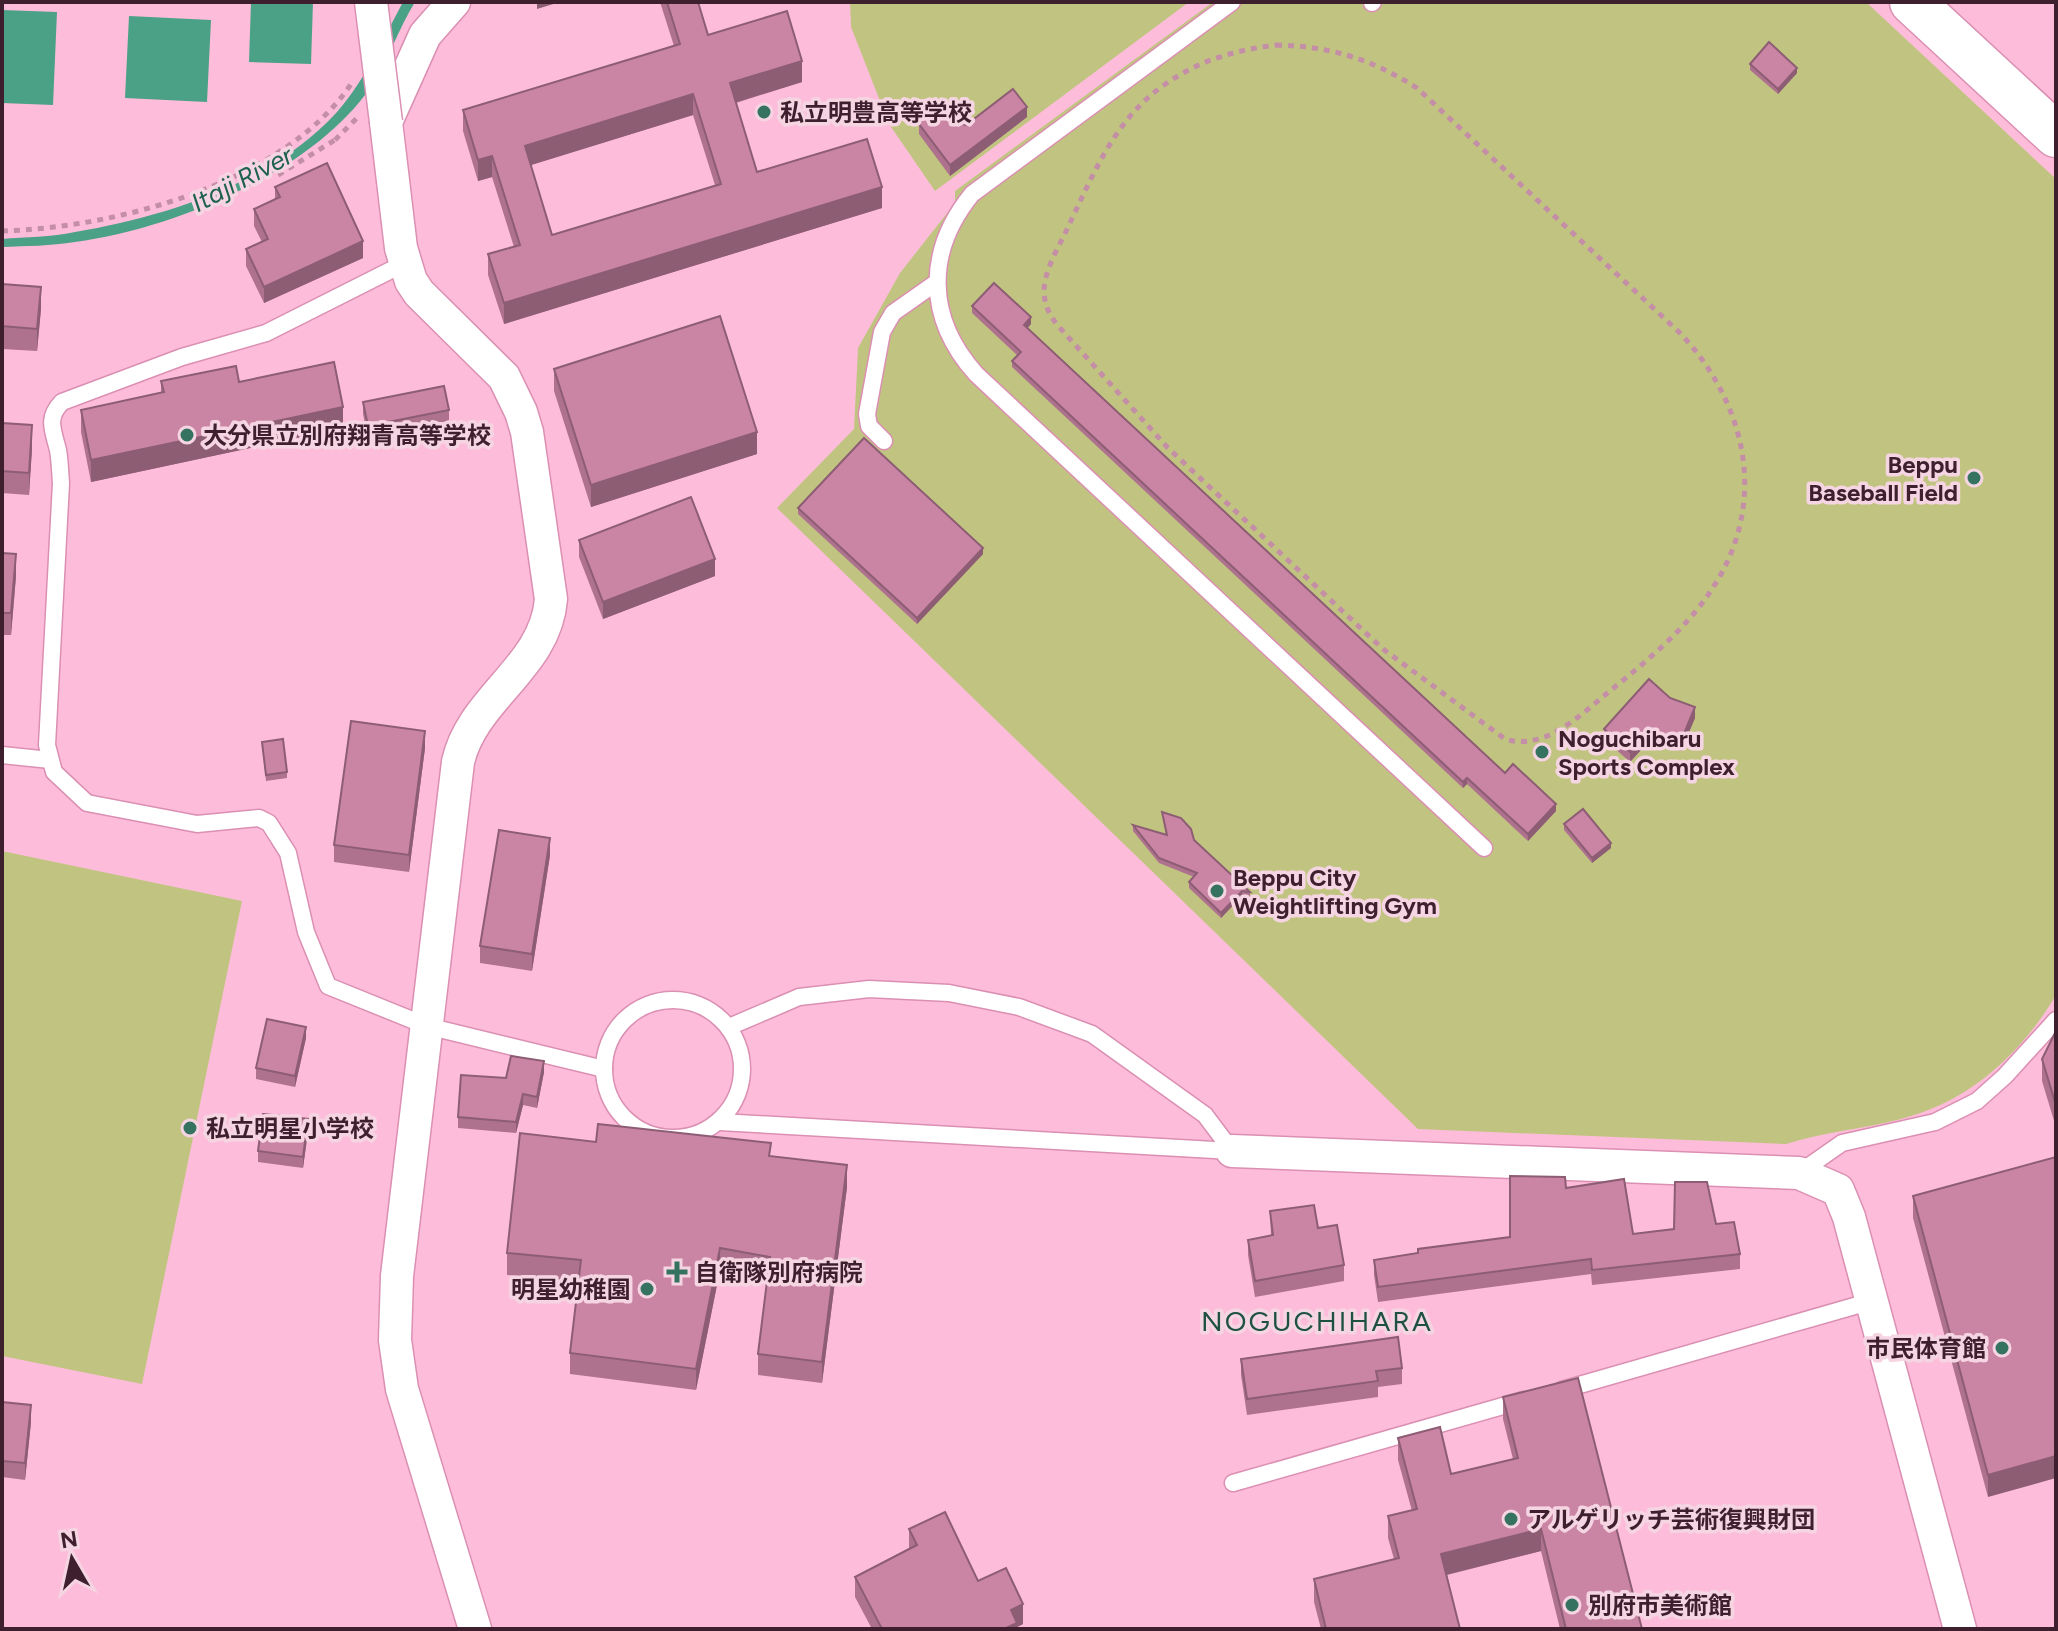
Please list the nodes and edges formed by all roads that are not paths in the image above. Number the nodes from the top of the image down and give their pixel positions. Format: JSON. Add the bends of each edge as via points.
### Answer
{"nodes":[{"id":1,"x":371,"y":2,"type":"edge"},
{"id":2,"x":454,"y":2,"type":"edge"},
{"id":3,"x":1232,"y":2,"type":"edge"},
{"id":4,"x":1912,"y":2,"type":"edge"},
{"id":5,"x":377,"y":125,"type":"junction"},
{"id":6,"x":2056,"y":135,"type":"edge"},
{"id":7,"x":405,"y":263,"type":"junction"},
{"id":8,"x":937,"y":282,"type":"junction"},
{"id":9,"x":884,"y":441,"type":"dead end"},
{"id":10,"x":2,"y":755,"type":"edge"},
{"id":11,"x":50,"y":760,"type":"junction"},
{"id":12,"x":1484,"y":848,"type":"dead end"},
{"id":13,"x":2056,"y":1020,"type":"edge"},
{"id":14,"x":427,"y":1026,"type":"junction"},
{"id":15,"x":729,"y":1027,"type":"junction"},
{"id":16,"x":604,"y":1069,"type":"junction"},
{"id":17,"x":720,"y":1122,"type":"junction"},
{"id":18,"x":1232,"y":1151,"type":"junction"},
{"id":19,"x":1799,"y":1173,"type":"junction"},
{"id":20,"x":1872,"y":1301,"type":"junction"},
{"id":21,"x":1233,"y":1483,"type":"dead end"},
{"id":22,"x":475,"y":1629,"type":"edge"},
{"id":23,"x":1960,"y":1629,"type":"edge"}],
"edges":[{"from":1,"to":5,"type":"street","bridge":true},
{"from":2,"to":5,"type":"street","via":[[425,35]]},
{"from":3,"to":8,"type":"lane","via":[[972,194],[949,226]]},
{"from":4,"to":6,"type":"street"},
{"from":5,"to":7,"type":"street"},
{"from":7,"to":11,"type":"lane","via":[[266,333],[182,357],[55,409],[51,425],[61,483]]},
{"from":7,"to":14,"type":"street","via":[[419,293],[504,377],[521,412],[551,599],[539,641],[481,713],[460,750]]},
{"from":8,"to":9,"type":"lane","via":[[893,313],[882,332],[867,414],[869,426]]},
{"from":8,"to":12,"type":"lane","via":[[948,332],[976,374]]},
{"from":10,"to":11,"type":"lane"},
{"from":11,"to":14,"type":"lane","via":[[54,772],[87,803],[197,824],[259,818],[269,823],[288,853],[306,932],[328,986]]},
{"from":13,"to":19,"type":"lane","via":[[1977,1101],[1935,1122],[1842,1143]]},
{"from":14,"to":16,"type":"lane"},
{"from":14,"to":22,"type":"street","via":[[397,1276],[395,1340],[402,1389]]},
{"from":15,"to":16,"type":"lane","via":[[690,1001],[643,1006],[610,1039]]},
{"from":15,"to":17,"type":"lane","via":[[739,1045],[743,1076],[734,1106]]},
{"from":15,"to":18,"type":"lane","via":[[799,997],[869,989],[949,993],[1019,1007],[1092,1034],[1205,1115]]},
{"from":16,"to":17,"type":"lane","via":[[615,1108],[631,1126],[652,1136],[676,1139]]},
{"from":17,"to":18,"type":"lane"},
{"from":18,"to":19,"type":"street"},
{"from":19,"to":20,"type":"street","via":[[1838,1190]]},
{"from":20,"to":21,"type":"lane"},
{"from":20,"to":23,"type":"street"}]}
